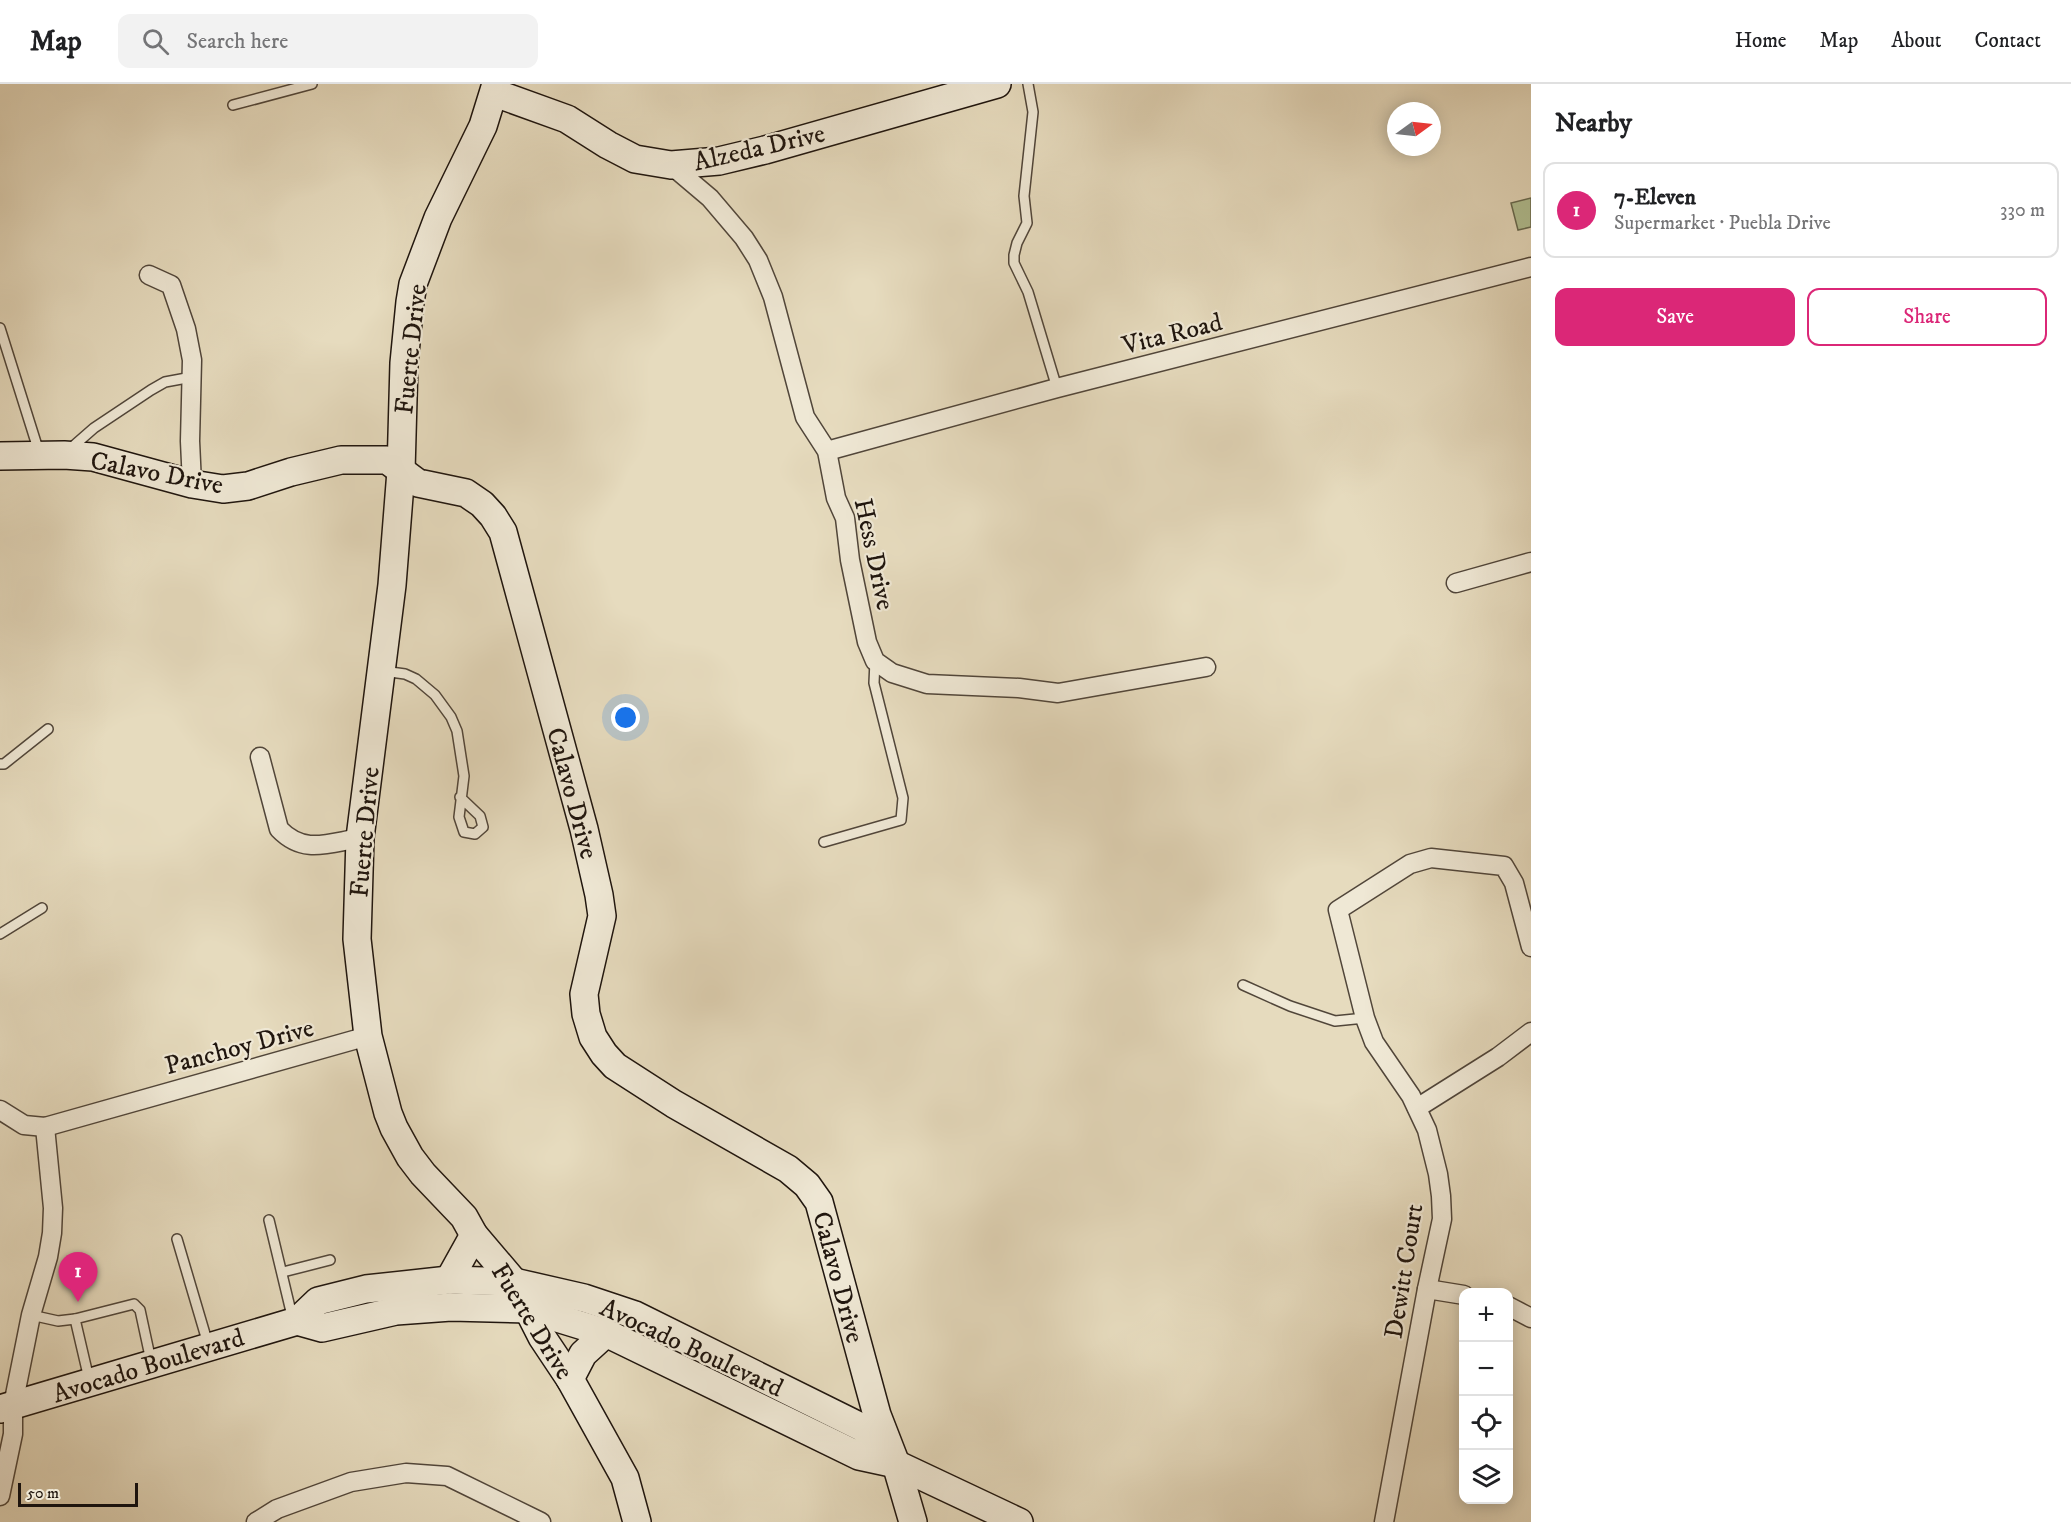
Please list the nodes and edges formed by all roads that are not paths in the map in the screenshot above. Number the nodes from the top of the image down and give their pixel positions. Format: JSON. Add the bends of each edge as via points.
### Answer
{"nodes":[{"id":1,"x":312,"y":84,"type":"edge"},
{"id":2,"x":997,"y":84,"type":"edge"},
{"id":3,"x":1028,"y":84,"type":"edge"},
{"id":4,"x":496,"y":89,"type":"edge"},
{"id":5,"x":233,"y":105,"type":"dead end"},
{"id":6,"x":671,"y":165,"type":"junction"},
{"id":7,"x":1531,"y":267,"type":"edge"},
{"id":8,"x":149,"y":275,"type":"dead end"},
{"id":9,"x":0,"y":328,"type":"edge"},
{"id":10,"x":192,"y":377,"type":"junction"},
{"id":11,"x":1057,"y":388,"type":"junction"},
{"id":12,"x":827,"y":450,"type":"junction"},
{"id":13,"x":52,"y":455,"type":"junction"},
{"id":14,"x":0,"y":456,"type":"edge"},
{"id":15,"x":401,"y":471,"type":"junction"},
{"id":16,"x":192,"y":484,"type":"junction"},
{"id":17,"x":1531,"y":562,"type":"edge"},
{"id":18,"x":1456,"y":583,"type":"dead end"},
{"id":19,"x":875,"y":661,"type":"junction"},
{"id":20,"x":1206,"y":667,"type":"dead end"},
{"id":21,"x":380,"y":671,"type":"junction"},
{"id":22,"x":48,"y":729,"type":"dead end"},
{"id":23,"x":260,"y":757,"type":"dead end"},
{"id":24,"x":0,"y":764,"type":"edge"},
{"id":25,"x":460,"y":797,"type":"dead end"},
{"id":26,"x":360,"y":838,"type":"junction"},
{"id":27,"x":824,"y":842,"type":"dead end"},
{"id":28,"x":42,"y":908,"type":"dead end"},
{"id":29,"x":0,"y":934,"type":"edge"},
{"id":30,"x":1531,"y":947,"type":"edge"},
{"id":31,"x":1243,"y":985,"type":"dead end"},
{"id":32,"x":1365,"y":1018,"type":"junction"},
{"id":33,"x":1531,"y":1032,"type":"edge"},
{"id":34,"x":368,"y":1036,"type":"junction"},
{"id":35,"x":1417,"y":1108,"type":"junction"},
{"id":36,"x":0,"y":1110,"type":"edge"},
{"id":37,"x":45,"y":1127,"type":"junction"},
{"id":38,"x":269,"y":1220,"type":"dead end"},
{"id":39,"x":474,"y":1235,"type":"junction"},
{"id":40,"x":177,"y":1239,"type":"dead end"},
{"id":41,"x":330,"y":1260,"type":"dead end"},
{"id":42,"x":283,"y":1272,"type":"junction"},
{"id":43,"x":449,"y":1280,"type":"junction"},
{"id":44,"x":514,"y":1282,"type":"junction"},
{"id":45,"x":1427,"y":1289,"type":"junction"},
{"id":46,"x":1459,"y":1294,"type":"edge"},
{"id":47,"x":1513,"y":1308,"type":"edge"},
{"id":48,"x":528,"y":1309,"type":"junction"},
{"id":49,"x":31,"y":1315,"type":"junction"},
{"id":50,"x":1531,"y":1318,"type":"edge"},
{"id":51,"x":75,"y":1319,"type":"junction"},
{"id":52,"x":295,"y":1322,"type":"junction"},
{"id":53,"x":606,"y":1334,"type":"junction"},
{"id":54,"x":209,"y":1346,"type":"junction"},
{"id":55,"x":152,"y":1364,"type":"junction"},
{"id":56,"x":570,"y":1379,"type":"junction"},
{"id":57,"x":90,"y":1382,"type":"junction"},
{"id":58,"x":7,"y":1407,"type":"edge"},
{"id":59,"x":896,"y":1464,"type":"junction"},
{"id":60,"x":0,"y":1496,"type":"edge"},
{"id":61,"x":256,"y":1522,"type":"edge"},
{"id":62,"x":541,"y":1522,"type":"edge"},
{"id":63,"x":637,"y":1522,"type":"edge"},
{"id":64,"x":913,"y":1522,"type":"edge"},
{"id":65,"x":1019,"y":1522,"type":"edge"},
{"id":66,"x":1384,"y":1522,"type":"edge"}],
"edges":[{"from":1,"to":5,"type":"lane"},
{"from":2,"to":6,"type":"main road","name":"Alzeda Drive","via":[[765,150]]},
{"from":3,"to":11,"type":"lane","via":[[1033,112],[1024,196],[1027,223],[1017,243],[1014,263],[1028,292]]},
{"from":4,"to":6,"type":"main road","name":"Alzeda Drive","via":[[567,119],[635,159]]},
{"from":4,"to":15,"type":"main road","name":"Fuerte Drive","via":[[413,284],[404,363]]},
{"from":6,"to":12,"type":"street","name":"Hess Drive","via":[[710,198],[758,260],[773,297],[805,417]]},
{"from":7,"to":11,"type":"street","name":"Vita Road"},
{"from":8,"to":10,"type":"street","via":[[171,285],[186,329]]},
{"from":9,"to":13,"type":"lane"},
{"from":10,"to":13,"type":"lane","via":[[165,382]]},
{"from":10,"to":16,"type":"street"},
{"from":11,"to":12,"type":"street","name":"Vita Road"},
{"from":12,"to":19,"type":"street","name":"Hess Drive","via":[[836,498],[845,518],[867,642]]},
{"from":13,"to":14,"type":"main road","name":"Calavo Drive"},
{"from":13,"to":16,"type":"main road","name":"Calavo Drive","via":[[93,457]]},
{"from":15,"to":16,"type":"main road","name":"Calavo Drive","via":[[387,460],[340,460],[248,486],[224,489]]},
{"from":15,"to":21,"type":"main road","name":"Fuerte Drive"},
{"from":15,"to":59,"type":"main road","name":"Calavo Drive","via":[[418,483],[466,493],[482,504],[503,532],[599,895],[602,916],[584,994],[593,1037],[615,1066],[788,1169],[807,1185],[819,1202],[877,1415]]},
{"from":17,"to":18,"type":"street"},
{"from":19,"to":20,"type":"street","via":[[892,673],[927,684],[1058,693]]},
{"from":19,"to":27,"type":"lane","via":[[874,683],[903,798],[901,820]]},
{"from":21,"to":25,"type":"lane","via":[[405,674],[426,686],[443,704],[457,731],[464,776]]},
{"from":21,"to":26,"type":"main road","name":"Fuerte Drive"},
{"from":22,"to":24,"type":"lane"},
{"from":23,"to":26,"type":"street","via":[[279,829],[285,836],[307,846]]},
{"from":26,"to":34,"type":"main road","name":"Fuerte Drive","via":[[357,939]]},
{"from":28,"to":29,"type":"lane"},
{"from":30,"to":32,"type":"street","name":"Dewitt Court","via":[[1514,883],[1504,866],[1431,858],[1410,864],[1338,910]]},
{"from":31,"to":32,"type":"lane","via":[[1335,1021]]},
{"from":32,"to":35,"type":"street","name":"Dewitt Court","via":[[1374,1042]]},
{"from":33,"to":35,"type":"street"},
{"from":34,"to":37,"type":"street","name":"Panchoy Drive"},
{"from":34,"to":39,"type":"main road","name":"Fuerte Drive","via":[[388,1113],[402,1143],[423,1174],[464,1217]]},
{"from":35,"to":45,"type":"street","name":"Dewitt Court","via":[[1434,1152],[1441,1196],[1442,1219]]},
{"from":36,"to":37,"type":"street","via":[[24,1125]]},
{"from":37,"to":49,"type":"street","via":[[53,1221],[48,1257]]},
{"from":38,"to":42,"type":"lane"},
{"from":39,"to":43,"type":"main road"},
{"from":39,"to":44,"type":"main road","name":"Fuerte Drive"},
{"from":40,"to":54,"type":"lane"},
{"from":41,"to":42,"type":"lane"},
{"from":42,"to":52,"type":"lane"},
{"from":43,"to":44,"type":"main road","name":"Avocado Boulevard"},
{"from":43,"to":52,"type":"main road","name":"Avocado Boulevard","via":[[366,1289],[318,1301]]},
{"from":44,"to":48,"type":"main road","name":"Fuerte Drive"},
{"from":44,"to":59,"type":"main road","name":"Avocado Boulevard","via":[[584,1298],[634,1315],[863,1428]]},
{"from":45,"to":46,"type":"street"},
{"from":45,"to":66,"type":"street","name":"Dewitt Court"},
{"from":47,"to":50,"type":"street"},
{"from":48,"to":52,"type":"main road","name":"Avocado Boulevard","via":[[452,1307],[396,1311],[322,1328]]},
{"from":48,"to":53,"type":"main road","name":"Avocado Boulevard"},
{"from":48,"to":56,"type":"main road","name":"Fuerte Drive"},
{"from":49,"to":51,"type":"lane","via":[[58,1321]]},
{"from":49,"to":58,"type":"street"},
{"from":51,"to":55,"type":"lane","via":[[134,1304],[140,1310]]},
{"from":51,"to":57,"type":"lane"},
{"from":52,"to":54,"type":"main road","name":"Avocado Boulevard"},
{"from":53,"to":56,"type":"main road","via":[[583,1354]]},
{"from":53,"to":59,"type":"main road","name":"Avocado Boulevard","via":[[859,1456]]},
{"from":54,"to":55,"type":"main road","name":"Avocado Boulevard"},
{"from":55,"to":57,"type":"main road","name":"Avocado Boulevard"},
{"from":56,"to":63,"type":"main road","name":"Fuerte Drive","via":[[626,1478]]},
{"from":57,"to":58,"type":"main road","name":"Avocado Boulevard"},
{"from":58,"to":60,"type":"street","via":[[13,1434]]},
{"from":59,"to":64,"type":"main road","name":"Calavo Drive"},
{"from":59,"to":65,"type":"main road","name":"Avocado Boulevard"},
{"from":61,"to":62,"type":"street","via":[[277,1509],[351,1482],[406,1473],[447,1476]]}]}
